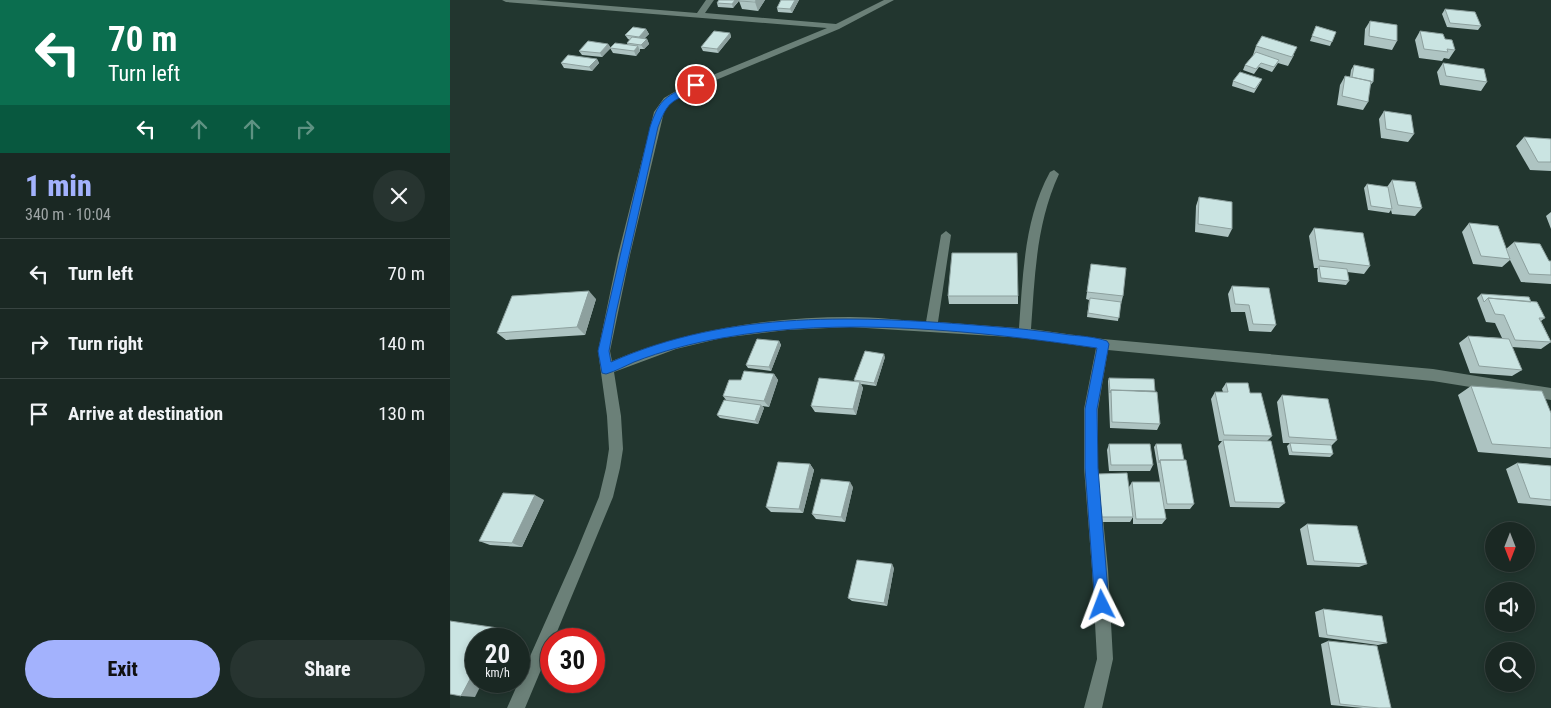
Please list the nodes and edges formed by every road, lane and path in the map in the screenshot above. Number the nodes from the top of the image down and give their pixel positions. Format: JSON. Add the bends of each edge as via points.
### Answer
{"nodes":[{"id":1,"x":506,"y":0,"type":"edge"},
{"id":2,"x":607,"y":0,"type":"edge"},
{"id":3,"x":710,"y":0,"type":"edge"},
{"id":4,"x":890,"y":0,"type":"edge"},
{"id":5,"x":600,"y":7,"type":"junction"},
{"id":6,"x":700,"y":14,"type":"junction"},
{"id":7,"x":836,"y":26,"type":"junction"},
{"id":8,"x":1054,"y":174,"type":"dead end"},
{"id":9,"x":946,"y":235,"type":"dead end"},
{"id":10,"x":931,"y":326,"type":"junction"},
{"id":11,"x":1025,"y":333,"type":"junction"},
{"id":12,"x":1103,"y":344,"type":"junction"},
{"id":13,"x":606,"y":370,"type":"junction"},
{"id":14,"x":1551,"y":394,"type":"edge"},
{"id":15,"x":516,"y":708,"type":"edge"},
{"id":16,"x":1093,"y":708,"type":"edge"}],
"edges":[{"from":1,"to":5,"type":"street"},
{"from":2,"to":5,"type":"street"},
{"from":3,"to":6,"type":"street"},
{"from":4,"to":7,"type":"street"},
{"from":5,"to":6,"type":"street"},
{"from":6,"to":7,"type":"street"},
{"from":7,"to":13,"type":"street","via":[[684,90],[663,105],[654,127],[611,313],[604,351]]},
{"from":8,"to":11,"type":"street","via":[[1045,191],[1032,247]]},
{"from":9,"to":10,"type":"street"},
{"from":10,"to":11,"type":"street"},
{"from":10,"to":13,"type":"street","via":[[850,322],[722,333],[632,358]]},
{"from":11,"to":12,"type":"street"},
{"from":12,"to":14,"type":"street","via":[[1433,375]]},
{"from":12,"to":16,"type":"street","via":[[1091,409],[1091,468],[1104,659]]},
{"from":13,"to":15,"type":"street","via":[[616,449],[606,497]]}]}
